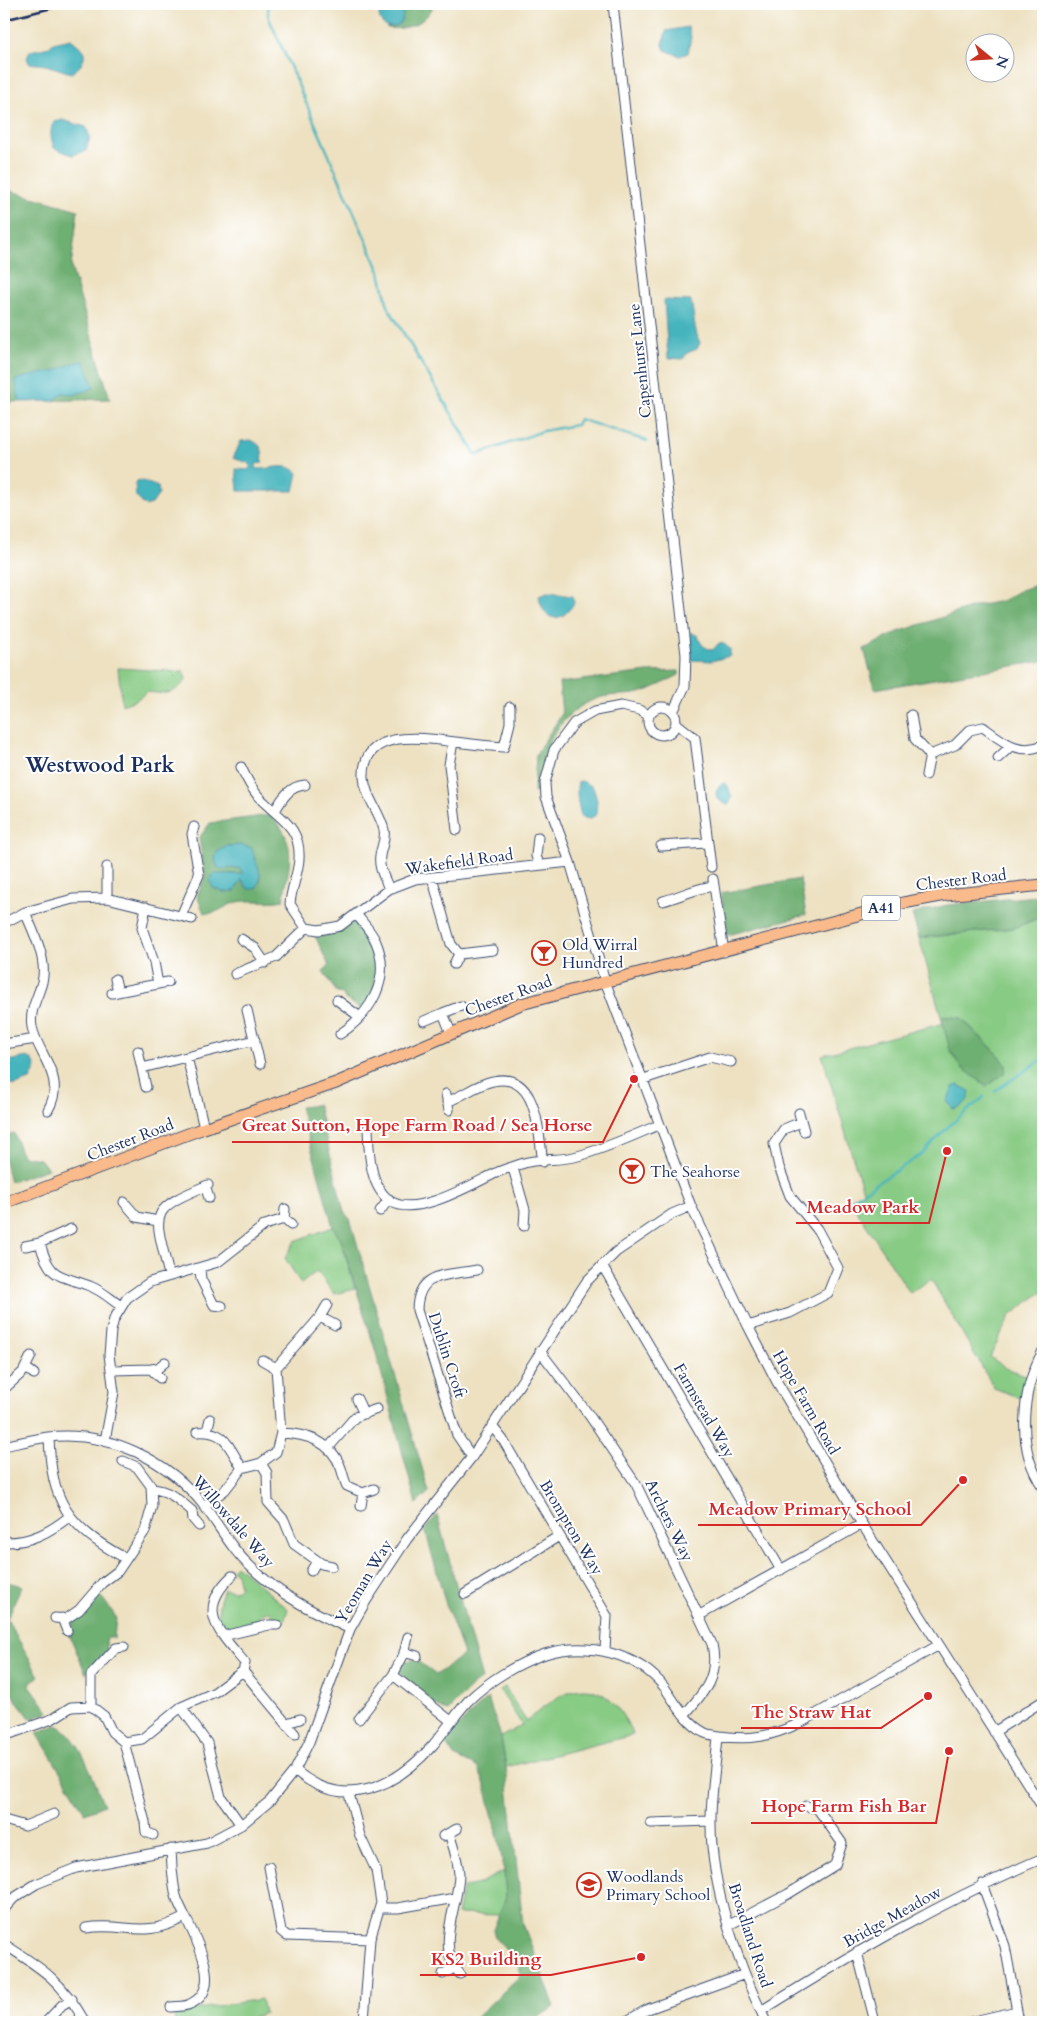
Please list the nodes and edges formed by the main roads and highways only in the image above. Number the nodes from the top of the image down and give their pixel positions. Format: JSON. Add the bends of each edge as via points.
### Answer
{"nodes":[{"id":1,"x":1043,"y":885,"type":"edge"},
{"id":2,"x":4,"y":1203,"type":"edge"}],
"edges":[{"from":1,"to":2,"type":"main road","name":"Chester Road","number":"A41","via":[[902,903],[521,1004],[336,1082]]}]}
